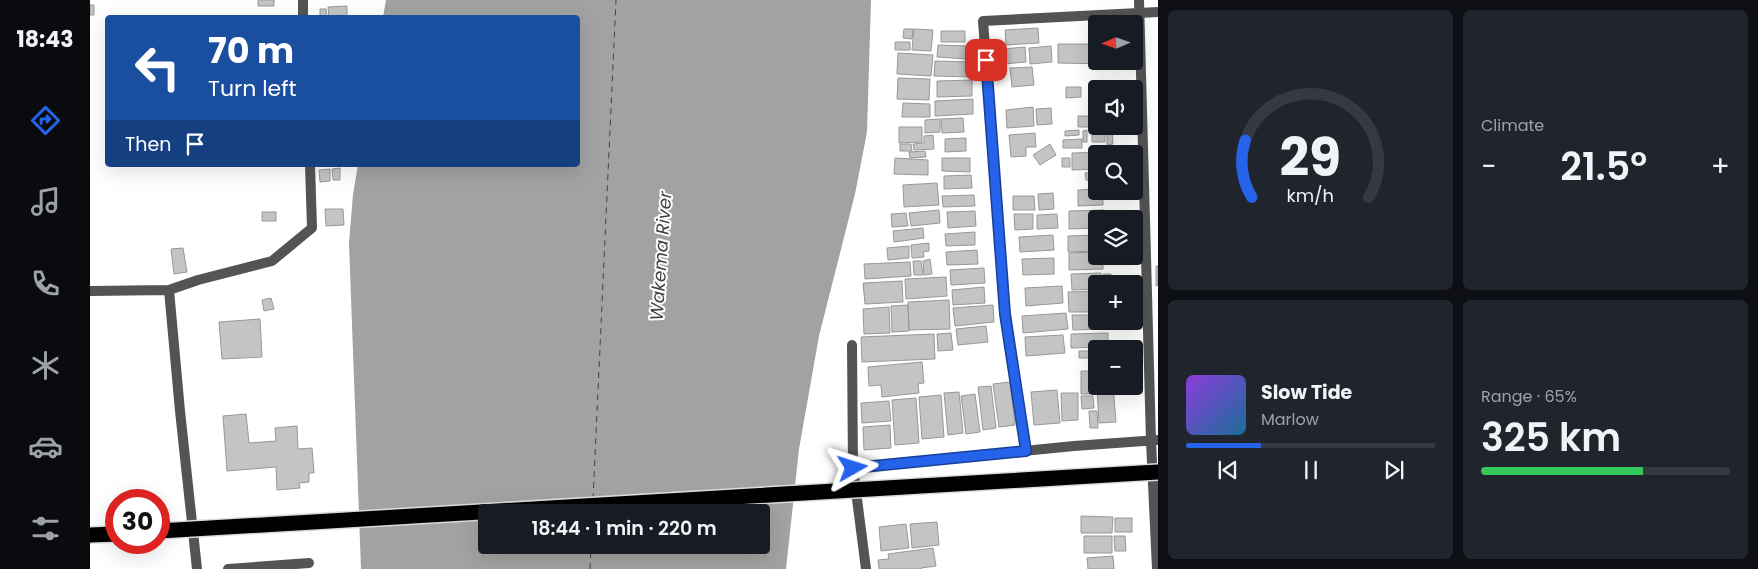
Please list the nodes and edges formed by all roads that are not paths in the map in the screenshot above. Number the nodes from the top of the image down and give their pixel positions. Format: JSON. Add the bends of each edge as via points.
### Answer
{"nodes":[{"id":1,"x":303,"y":0,"type":"edge"},
{"id":2,"x":1138,"y":0,"type":"edge"},
{"id":3,"x":1139,"y":12,"type":"junction"},
{"id":4,"x":1158,"y":12,"type":"edge"},
{"id":5,"x":304,"y":15,"type":"edge"},
{"id":6,"x":310,"y":167,"type":"edge"},
{"id":7,"x":169,"y":290,"type":"junction"},
{"id":8,"x":90,"y":291,"type":"edge"},
{"id":9,"x":852,"y":345,"type":"dead end"},
{"id":10,"x":1154,"y":441,"type":"edge"},
{"id":11,"x":1026,"y":451,"type":"junction"},
{"id":12,"x":853,"y":468,"type":"junction"},
{"id":13,"x":1158,"y":472,"type":"edge"},
{"id":14,"x":170,"y":530,"type":"edge"},
{"id":15,"x":105,"y":535,"type":"edge"},
{"id":16,"x":90,"y":536,"type":"edge"},
{"id":17,"x":308,"y":563,"type":"dead end"},
{"id":18,"x":197,"y":569,"type":"edge"},
{"id":19,"x":228,"y":569,"type":"edge"},
{"id":20,"x":866,"y":569,"type":"edge"},
{"id":21,"x":1157,"y":569,"type":"edge"}],
"edges":[{"from":1,"to":5,"type":"street"},
{"from":2,"to":3,"type":"street"},
{"from":3,"to":4,"type":"street"},
{"from":3,"to":10,"type":"street"},
{"from":3,"to":11,"type":"street","via":[[983,21],[1005,314]]},
{"from":6,"to":7,"type":"street","via":[[312,228],[272,261]]},
{"from":7,"to":8,"type":"street"},
{"from":7,"to":18,"type":"street"},
{"from":9,"to":12,"type":"street"},
{"from":10,"to":11,"type":"street"},
{"from":10,"to":21,"type":"street"},
{"from":11,"to":12,"type":"street"},
{"from":12,"to":20,"type":"street"},
{"from":13,"to":14,"type":"highway","bridge":true},
{"from":15,"to":16,"type":"highway"},
{"from":17,"to":19,"type":"street"}]}
